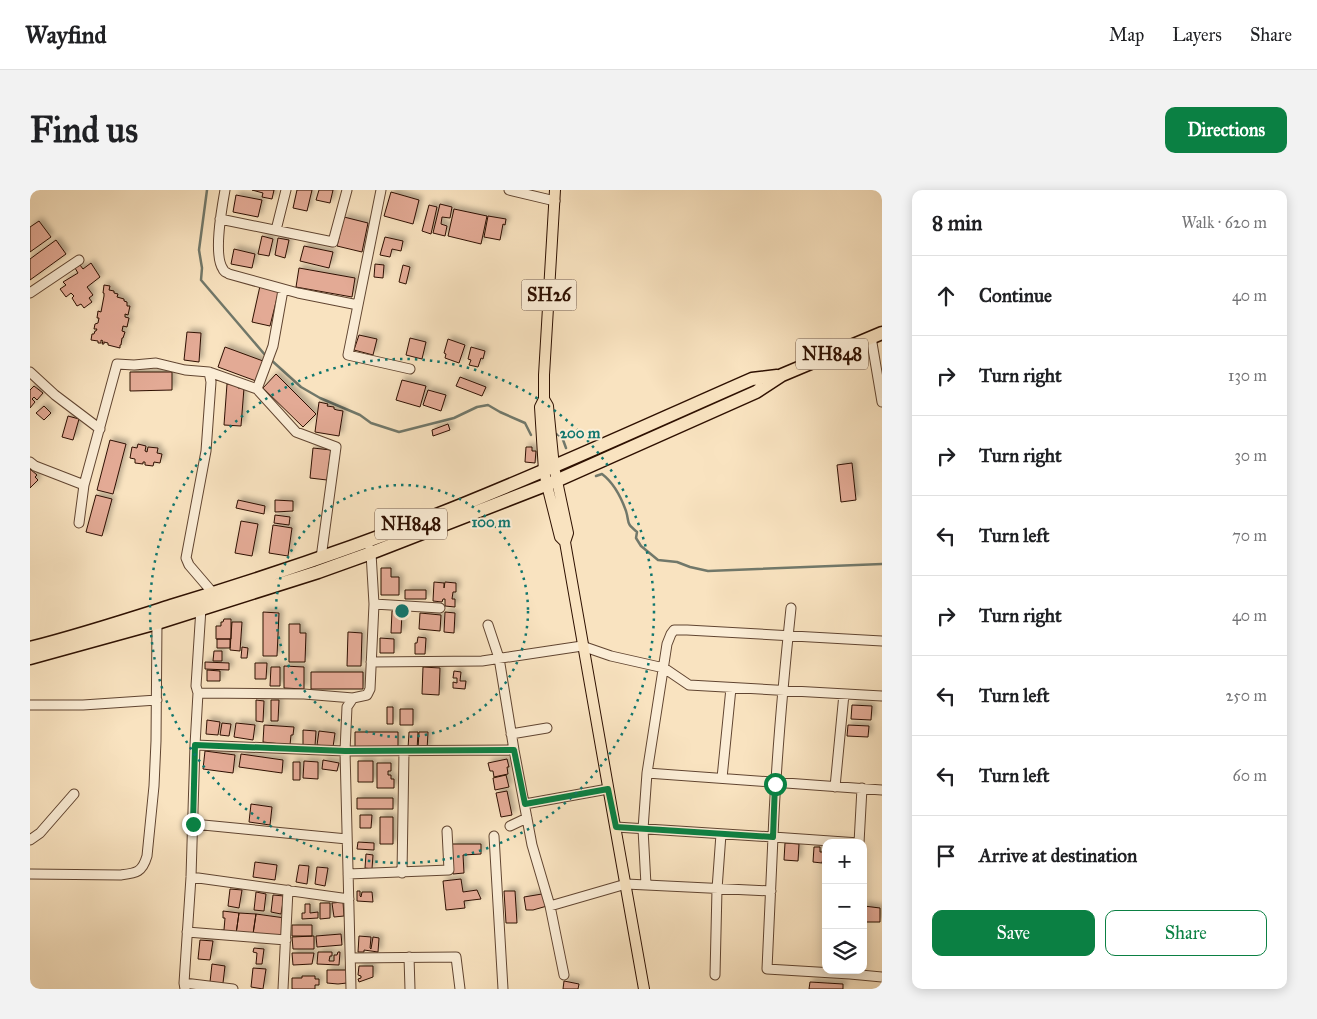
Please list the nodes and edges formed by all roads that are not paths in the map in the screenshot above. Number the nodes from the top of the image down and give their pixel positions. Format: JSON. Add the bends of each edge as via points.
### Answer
{"nodes":[{"id":1,"x":226,"y":190,"type":"edge"},
{"id":2,"x":286,"y":190,"type":"edge"},
{"id":3,"x":347,"y":190,"type":"edge"},
{"id":4,"x":381,"y":190,"type":"edge"},
{"id":5,"x":509,"y":190,"type":"edge"},
{"id":6,"x":556,"y":190,"type":"edge"},
{"id":7,"x":555,"y":201,"type":"junction"},
{"id":8,"x":220,"y":219,"type":"junction"},
{"id":9,"x":276,"y":230,"type":"junction"},
{"id":10,"x":80,"y":260,"type":"dead end"},
{"id":11,"x":283,"y":290,"type":"junction"},
{"id":12,"x":30,"y":293,"type":"edge"},
{"id":13,"x":358,"y":305,"type":"junction"},
{"id":14,"x":876,"y":335,"type":"edge"},
{"id":15,"x":410,"y":369,"type":"dead end"},
{"id":16,"x":30,"y":372,"type":"edge"},
{"id":17,"x":209,"y":372,"type":"junction"},
{"id":18,"x":782,"y":375,"type":"junction"},
{"id":19,"x":257,"y":389,"type":"junction"},
{"id":20,"x":882,"y":402,"type":"edge"},
{"id":21,"x":100,"y":429,"type":"junction"},
{"id":22,"x":30,"y":462,"type":"edge"},
{"id":23,"x":549,"y":469,"type":"junction"},
{"id":24,"x":551,"y":483,"type":"junction"},
{"id":25,"x":84,"y":485,"type":"junction"},
{"id":26,"x":80,"y":523,"type":"dead end"},
{"id":27,"x":370,"y":547,"type":"junction"},
{"id":28,"x":321,"y":558,"type":"junction"},
{"id":29,"x":213,"y":593,"type":"junction"},
{"id":30,"x":374,"y":604,"type":"junction"},
{"id":31,"x":201,"y":608,"type":"junction"},
{"id":32,"x":440,"y":608,"type":"dead end"},
{"id":33,"x":791,"y":608,"type":"dead end"},
{"id":34,"x":156,"y":617,"type":"junction"},
{"id":35,"x":488,"y":625,"type":"dead end"},
{"id":36,"x":788,"y":636,"type":"junction"},
{"id":37,"x":882,"y":642,"type":"edge"},
{"id":38,"x":582,"y":646,"type":"junction"},
{"id":39,"x":30,"y":648,"type":"edge"},
{"id":40,"x":30,"y":658,"type":"edge"},
{"id":41,"x":500,"y":658,"type":"junction"},
{"id":42,"x":371,"y":662,"type":"junction"},
{"id":43,"x":664,"y":668,"type":"junction"},
{"id":44,"x":731,"y":688,"type":"junction"},
{"id":45,"x":782,"y":691,"type":"junction"},
{"id":46,"x":198,"y":693,"type":"junction"},
{"id":47,"x":844,"y":694,"type":"junction"},
{"id":48,"x":882,"y":696,"type":"edge"},
{"id":49,"x":353,"y":698,"type":"junction"},
{"id":50,"x":156,"y":700,"type":"junction"},
{"id":51,"x":30,"y":705,"type":"edge"},
{"id":52,"x":547,"y":728,"type":"dead end"},
{"id":53,"x":511,"y":734,"type":"junction"},
{"id":54,"x":195,"y":745,"type":"junction"},
{"id":55,"x":404,"y":750,"type":"junction"},
{"id":56,"x":514,"y":750,"type":"junction"},
{"id":57,"x":345,"y":751,"type":"junction"},
{"id":58,"x":647,"y":773,"type":"junction"},
{"id":59,"x":722,"y":778,"type":"junction"},
{"id":60,"x":775,"y":782,"type":"junction"},
{"id":61,"x":835,"y":786,"type":"junction"},
{"id":62,"x":862,"y":788,"type":"junction"},
{"id":63,"x":608,"y":789,"type":"junction"},
{"id":64,"x":882,"y":790,"type":"edge"},
{"id":65,"x":74,"y":794,"type":"dead end"},
{"id":66,"x":525,"y":804,"type":"junction"},
{"id":67,"x":526,"y":818,"type":"junction"},
{"id":68,"x":193,"y":824,"type":"junction"},
{"id":69,"x":510,"y":826,"type":"dead end"},
{"id":70,"x":616,"y":827,"type":"junction"},
{"id":71,"x":643,"y":829,"type":"junction"},
{"id":72,"x":448,"y":831,"type":"dead end"},
{"id":73,"x":721,"y":834,"type":"junction"},
{"id":74,"x":494,"y":836,"type":"dead end"},
{"id":75,"x":773,"y":837,"type":"junction"},
{"id":76,"x":347,"y":839,"type":"junction"},
{"id":77,"x":859,"y":839,"type":"edge"},
{"id":78,"x":30,"y":840,"type":"edge"},
{"id":79,"x":822,"y":840,"type":"edge"},
{"id":80,"x":402,"y":873,"type":"junction"},
{"id":81,"x":30,"y":874,"type":"edge"},
{"id":82,"x":348,"y":874,"type":"junction"},
{"id":83,"x":191,"y":877,"type":"junction"},
{"id":84,"x":626,"y":884,"type":"junction"},
{"id":85,"x":646,"y":885,"type":"junction"},
{"id":86,"x":716,"y":889,"type":"junction"},
{"id":87,"x":288,"y":890,"type":"junction"},
{"id":88,"x":771,"y":891,"type":"junction"},
{"id":89,"x":349,"y":899,"type":"junction"},
{"id":90,"x":550,"y":906,"type":"junction"},
{"id":91,"x":188,"y":932,"type":"junction"},
{"id":92,"x":286,"y":940,"type":"junction"},
{"id":93,"x":409,"y":957,"type":"junction"},
{"id":94,"x":352,"y":958,"type":"junction"},
{"id":95,"x":822,"y":971,"type":"edge"},
{"id":96,"x":863,"y":974,"type":"edge"},
{"id":97,"x":564,"y":975,"type":"dead end"},
{"id":98,"x":715,"y":975,"type":"dead end"},
{"id":99,"x":882,"y":977,"type":"edge"},
{"id":100,"x":184,"y":986,"type":"edge"},
{"id":101,"x":233,"y":989,"type":"edge"},
{"id":102,"x":283,"y":989,"type":"edge"},
{"id":103,"x":352,"y":989,"type":"edge"},
{"id":104,"x":410,"y":989,"type":"edge"},
{"id":105,"x":460,"y":989,"type":"edge"},
{"id":106,"x":503,"y":989,"type":"edge"},
{"id":107,"x":644,"y":989,"type":"edge"}],
"edges":[{"from":1,"to":8,"type":"street"},
{"from":2,"to":9,"type":"street"},
{"from":3,"to":9,"type":"street","via":[[333,242]]},
{"from":4,"to":13,"type":"street"},
{"from":5,"to":7,"type":"street"},
{"from":6,"to":7,"type":"main road","number":"SH26"},
{"from":7,"to":23,"type":"main road","number":"SH26","via":[[544,400],[540,407]]},
{"from":8,"to":9,"type":"street"},
{"from":8,"to":11,"type":"street","via":[[218,245],[223,271]]},
{"from":10,"to":12,"type":"street"},
{"from":11,"to":13,"type":"street"},
{"from":11,"to":19,"type":"street","via":[[273,346]]},
{"from":13,"to":15,"type":"street","via":[[348,355]]},
{"from":14,"to":18,"type":"highway","number":"NH848"},
{"from":14,"to":20,"type":"street"},
{"from":16,"to":21,"type":"street"},
{"from":17,"to":19,"type":"street"},
{"from":17,"to":21,"type":"street","via":[[156,363],[117,364]]},
{"from":17,"to":29,"type":"street","via":[[212,382],[206,451],[186,558],[189,566]]},
{"from":18,"to":23,"type":"highway","number":"NH848","via":[[752,379]]},
{"from":18,"to":24,"type":"highway","number":"NH848","via":[[756,392]]},
{"from":19,"to":28,"type":"street","via":[[296,432],[336,447]]},
{"from":21,"to":25,"type":"street"},
{"from":22,"to":25,"type":"street"},
{"from":23,"to":24,"type":"main road","number":"SH26"},
{"from":23,"to":27,"type":"highway","number":"NH848"},
{"from":24,"to":27,"type":"highway","number":"NH848"},
{"from":24,"to":38,"type":"main road","number":"SH26","via":[[568,533],[565,542]]},
{"from":25,"to":26,"type":"street"},
{"from":27,"to":28,"type":"highway","number":"NH848"},
{"from":27,"to":30,"type":"street"},
{"from":27,"to":31,"type":"highway","number":"NH848","via":[[318,572]]},
{"from":28,"to":29,"type":"highway","number":"NH848"},
{"from":29,"to":34,"type":"highway","number":"NH848"},
{"from":30,"to":32,"type":"street"},
{"from":30,"to":42,"type":"street"},
{"from":31,"to":34,"type":"highway","number":"NH848"},
{"from":31,"to":46,"type":"street"},
{"from":33,"to":36,"type":"street"},
{"from":34,"to":39,"type":"highway","number":"NH848"},
{"from":34,"to":40,"type":"highway","number":"NH848"},
{"from":34,"to":50,"type":"street"},
{"from":35,"to":41,"type":"street"},
{"from":36,"to":37,"type":"street"},
{"from":36,"to":43,"type":"street","via":[[674,630],[667,644]]},
{"from":36,"to":45,"type":"street"},
{"from":38,"to":41,"type":"street"},
{"from":38,"to":43,"type":"street"},
{"from":38,"to":63,"type":"main road","number":"SH26"},
{"from":41,"to":42,"type":"street"},
{"from":41,"to":53,"type":"street"},
{"from":42,"to":49,"type":"street","via":[[369,693]]},
{"from":43,"to":44,"type":"street","via":[[689,685]]},
{"from":43,"to":58,"type":"street"},
{"from":44,"to":45,"type":"street"},
{"from":44,"to":59,"type":"street"},
{"from":45,"to":47,"type":"street"},
{"from":45,"to":60,"type":"street"},
{"from":46,"to":49,"type":"street"},
{"from":46,"to":54,"type":"street"},
{"from":47,"to":48,"type":"street"},
{"from":47,"to":61,"type":"street"},
{"from":49,"to":57,"type":"street","via":[[347,707]]},
{"from":50,"to":51,"type":"street"},
{"from":50,"to":81,"type":"street","via":[[154,786],[147,856],[140,870],[120,875]]},
{"from":52,"to":53,"type":"street"},
{"from":53,"to":56,"type":"street"},
{"from":54,"to":57,"type":"street"},
{"from":54,"to":68,"type":"street"},
{"from":55,"to":56,"type":"street"},
{"from":55,"to":57,"type":"street"},
{"from":55,"to":80,"type":"street"},
{"from":56,"to":66,"type":"street"},
{"from":57,"to":76,"type":"street"},
{"from":58,"to":59,"type":"street"},
{"from":58,"to":71,"type":"street"},
{"from":59,"to":60,"type":"street"},
{"from":60,"to":61,"type":"street"},
{"from":60,"to":75,"type":"street"},
{"from":61,"to":62,"type":"street"},
{"from":62,"to":64,"type":"street"},
{"from":62,"to":77,"type":"street"},
{"from":63,"to":66,"type":"street"},
{"from":63,"to":70,"type":"main road","number":"SH26"},
{"from":65,"to":78,"type":"street"},
{"from":66,"to":67,"type":"street"},
{"from":67,"to":69,"type":"street"},
{"from":67,"to":90,"type":"street"},
{"from":68,"to":76,"type":"street"},
{"from":68,"to":83,"type":"street"},
{"from":70,"to":71,"type":"street"},
{"from":70,"to":84,"type":"main road","number":"SH26"},
{"from":71,"to":73,"type":"street"},
{"from":71,"to":85,"type":"street"},
{"from":72,"to":80,"type":"street","via":[[449,870]]},
{"from":73,"to":75,"type":"street"},
{"from":73,"to":86,"type":"street"},
{"from":74,"to":106,"type":"street"},
{"from":75,"to":79,"type":"street"},
{"from":75,"to":88,"type":"street"},
{"from":76,"to":82,"type":"street"},
{"from":80,"to":82,"type":"street"},
{"from":82,"to":89,"type":"street"},
{"from":83,"to":87,"type":"street"},
{"from":83,"to":91,"type":"street"},
{"from":84,"to":85,"type":"street"},
{"from":84,"to":90,"type":"street"},
{"from":84,"to":107,"type":"main road","number":"SH26"},
{"from":85,"to":86,"type":"street"},
{"from":86,"to":88,"type":"street"},
{"from":86,"to":98,"type":"street"},
{"from":87,"to":89,"type":"street"},
{"from":87,"to":92,"type":"street"},
{"from":88,"to":95,"type":"street","via":[[767,970]]},
{"from":89,"to":94,"type":"street"},
{"from":90,"to":97,"type":"street"},
{"from":91,"to":92,"type":"street"},
{"from":91,"to":100,"type":"street"},
{"from":92,"to":102,"type":"street"},
{"from":93,"to":94,"type":"street"},
{"from":93,"to":104,"type":"street"},
{"from":93,"to":105,"type":"street","via":[[456,956]]},
{"from":94,"to":103,"type":"street"},
{"from":96,"to":99,"type":"street"},
{"from":100,"to":101,"type":"street"}]}
